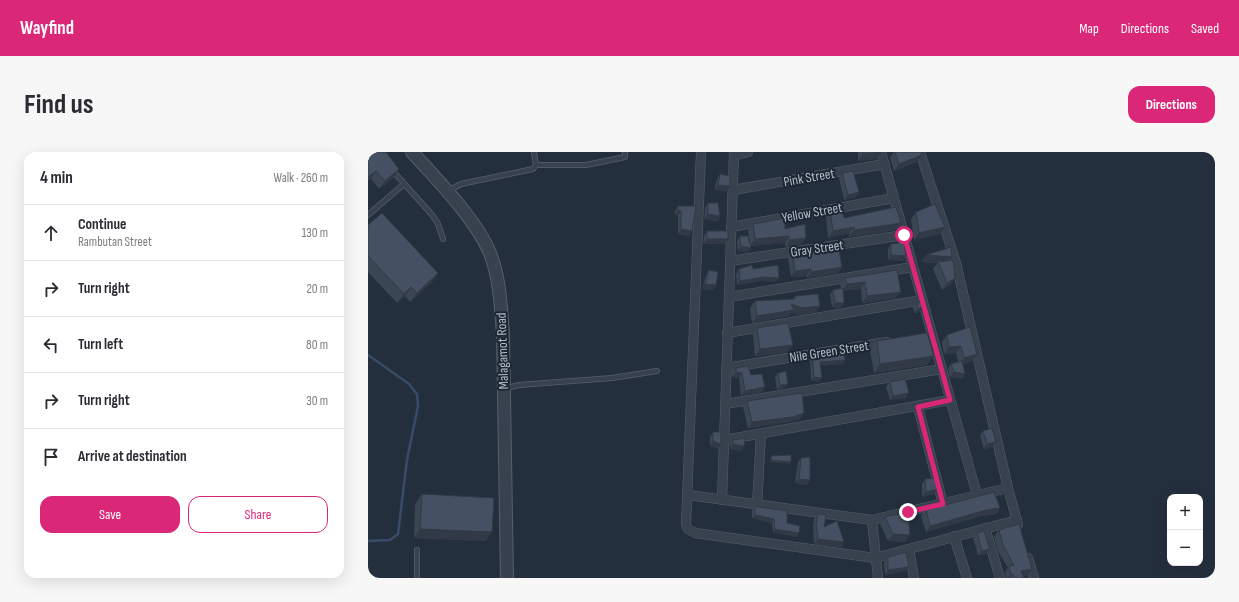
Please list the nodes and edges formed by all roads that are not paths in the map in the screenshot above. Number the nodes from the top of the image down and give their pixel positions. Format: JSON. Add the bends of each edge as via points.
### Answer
{"nodes":[{"id":1,"x":412,"y":152,"type":"edge"},
{"id":2,"x":534,"y":152,"type":"edge"},
{"id":3,"x":625,"y":152,"type":"edge"},
{"id":4,"x":701,"y":152,"type":"edge"},
{"id":5,"x":748,"y":152,"type":"edge"},
{"id":6,"x":881,"y":152,"type":"edge"},
{"id":7,"x":920,"y":152,"type":"edge"},
{"id":8,"x":734,"y":154,"type":"edge"},
{"id":9,"x":386,"y":163,"type":"edge"},
{"id":10,"x":885,"y":164,"type":"junction"},
{"id":11,"x":536,"y":165,"type":"junction"},
{"id":12,"x":404,"y":184,"type":"junction"},
{"id":13,"x":733,"y":190,"type":"junction"},
{"id":14,"x":447,"y":192,"type":"junction"},
{"id":15,"x":894,"y":198,"type":"junction"},
{"id":16,"x":368,"y":215,"type":"edge"},
{"id":17,"x":731,"y":227,"type":"junction"},
{"id":18,"x":904,"y":235,"type":"junction"},
{"id":19,"x":443,"y":239,"type":"dead end"},
{"id":20,"x":730,"y":261,"type":"junction"},
{"id":21,"x":913,"y":267,"type":"junction"},
{"id":22,"x":729,"y":297,"type":"junction"},
{"id":23,"x":922,"y":300,"type":"junction"},
{"id":24,"x":728,"y":333,"type":"junction"},
{"id":25,"x":895,"y":340,"type":"edge"},
{"id":26,"x":726,"y":368,"type":"junction"},
{"id":27,"x":942,"y":369,"type":"junction"},
{"id":28,"x":657,"y":371,"type":"dead end"},
{"id":29,"x":504,"y":388,"type":"junction"},
{"id":30,"x":950,"y":400,"type":"junction"},
{"id":31,"x":725,"y":404,"type":"junction"},
{"id":32,"x":918,"y":407,"type":"junction"},
{"id":33,"x":761,"y":434,"type":"junction"},
{"id":34,"x":724,"y":440,"type":"junction"},
{"id":35,"x":1008,"y":488,"type":"junction"},
{"id":36,"x":688,"y":495,"type":"junction"},
{"id":37,"x":977,"y":495,"type":"junction"},
{"id":38,"x":722,"y":500,"type":"junction"},
{"id":39,"x":943,"y":504,"type":"junction"},
{"id":40,"x":757,"y":505,"type":"junction"},
{"id":41,"x":872,"y":520,"type":"junction"},
{"id":42,"x":1017,"y":520,"type":"junction"},
{"id":43,"x":985,"y":528,"type":"junction"},
{"id":44,"x":1021,"y":534,"type":"edge"},
{"id":45,"x":954,"y":536,"type":"junction"},
{"id":46,"x":909,"y":549,"type":"junction"},
{"id":47,"x":1025,"y":549,"type":"edge"},
{"id":48,"x":417,"y":550,"type":"dead end"},
{"id":49,"x":875,"y":558,"type":"junction"},
{"id":50,"x":417,"y":578,"type":"edge"},
{"id":51,"x":507,"y":578,"type":"edge"},
{"id":52,"x":878,"y":578,"type":"edge"},
{"id":53,"x":914,"y":578,"type":"edge"},
{"id":54,"x":966,"y":578,"type":"edge"},
{"id":55,"x":1000,"y":578,"type":"edge"},
{"id":56,"x":1034,"y":578,"type":"edge"}],
"edges":[{"from":1,"to":14,"type":"street","name":"Malagamot Road"},
{"from":2,"to":11,"type":"lane"},
{"from":3,"to":11,"type":"lane","via":[[626,158],[586,165]]},
{"from":4,"to":36,"type":"street"},
{"from":5,"to":8,"type":"street"},
{"from":6,"to":10,"type":"street"},
{"from":7,"to":35,"type":"street","via":[[956,263]]},
{"from":8,"to":13,"type":"street"},
{"from":9,"to":12,"type":"lane"},
{"from":10,"to":13,"type":"street","name":"Pink Street"},
{"from":10,"to":15,"type":"street"},
{"from":11,"to":14,"type":"lane","via":[[532,169],[461,184]]},
{"from":12,"to":16,"type":"lane"},
{"from":12,"to":19,"type":"lane","via":[[433,216]]},
{"from":13,"to":17,"type":"street"},
{"from":14,"to":29,"type":"street","name":"Malagamot Road","via":[[482,239],[495,270],[500,295]]},
{"from":15,"to":17,"type":"street","name":"Yellow Street"},
{"from":15,"to":18,"type":"street"},
{"from":17,"to":20,"type":"street"},
{"from":18,"to":20,"type":"street","name":"Gray Street"},
{"from":18,"to":21,"type":"street"},
{"from":20,"to":22,"type":"street"},
{"from":21,"to":22,"type":"street"},
{"from":21,"to":23,"type":"street"},
{"from":22,"to":24,"type":"street"},
{"from":23,"to":24,"type":"street"},
{"from":23,"to":27,"type":"street","via":[[928,335]]},
{"from":24,"to":26,"type":"street"},
{"from":25,"to":26,"type":"street","name":"Nile Green Street"},
{"from":26,"to":31,"type":"street"},
{"from":27,"to":30,"type":"street"},
{"from":27,"to":31,"type":"street"},
{"from":28,"to":29,"type":"lane"},
{"from":29,"to":51,"type":"street","name":"Malagamot Road"},
{"from":30,"to":32,"type":"street"},
{"from":30,"to":37,"type":"street"},
{"from":31,"to":34,"type":"street"},
{"from":32,"to":33,"type":"street"},
{"from":32,"to":39,"type":"street"},
{"from":33,"to":34,"type":"street"},
{"from":33,"to":40,"type":"street"},
{"from":34,"to":38,"type":"street"},
{"from":35,"to":37,"type":"street"},
{"from":35,"to":42,"type":"street"},
{"from":36,"to":38,"type":"street"},
{"from":36,"to":49,"type":"street","via":[[686,524],[691,532]]},
{"from":37,"to":39,"type":"street"},
{"from":38,"to":40,"type":"street"},
{"from":39,"to":41,"type":"street"},
{"from":40,"to":41,"type":"street"},
{"from":41,"to":49,"type":"street"},
{"from":42,"to":43,"type":"street"},
{"from":42,"to":44,"type":"street"},
{"from":43,"to":45,"type":"street"},
{"from":43,"to":55,"type":"street"},
{"from":45,"to":46,"type":"street"},
{"from":45,"to":54,"type":"street"},
{"from":46,"to":49,"type":"street"},
{"from":46,"to":53,"type":"street"},
{"from":47,"to":56,"type":"street"},
{"from":48,"to":50,"type":"lane"},
{"from":49,"to":52,"type":"street"}]}
